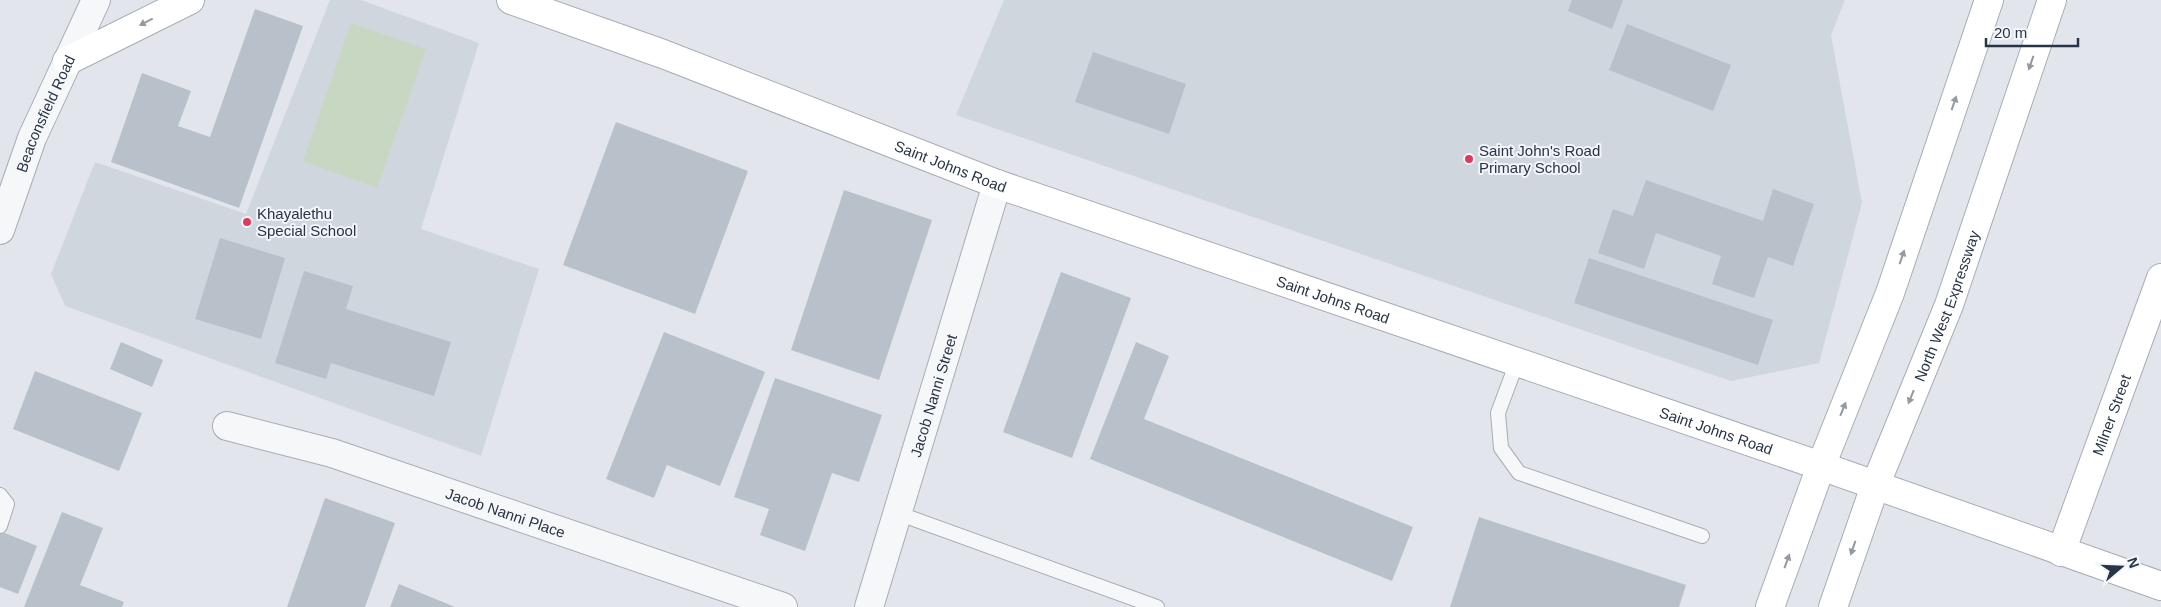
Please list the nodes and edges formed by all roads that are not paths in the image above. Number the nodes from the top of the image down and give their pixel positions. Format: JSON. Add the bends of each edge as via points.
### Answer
{"nodes":[{"id":1,"x":96,"y":0,"type":"edge"},
{"id":2,"x":190,"y":0,"type":"edge"},
{"id":3,"x":510,"y":0,"type":"edge"},
{"id":4,"x":1989,"y":0,"type":"edge"},
{"id":5,"x":2052,"y":0,"type":"edge"},
{"id":6,"x":67,"y":61,"type":"junction"},
{"id":7,"x":997,"y":184,"type":"junction"},
{"id":8,"x":0,"y":230,"type":"edge"},
{"id":9,"x":2161,"y":278,"type":"edge"},
{"id":10,"x":1517,"y":362,"type":"junction"},
{"id":11,"x":227,"y":426,"type":"dead end"},
{"id":12,"x":1821,"y":466,"type":"junction"},
{"id":13,"x":1875,"y":486,"type":"junction"},
{"id":14,"x":0,"y":495,"type":"edge"},
{"id":15,"x":897,"y":513,"type":"junction"},
{"id":16,"x":0,"y":526,"type":"edge"},
{"id":17,"x":1702,"y":536,"type":"dead end"},
{"id":18,"x":2061,"y":552,"type":"junction"},
{"id":19,"x":2161,"y":586,"type":"edge"},
{"id":20,"x":783,"y":607,"type":"edge"},
{"id":21,"x":869,"y":607,"type":"edge"},
{"id":22,"x":1157,"y":607,"type":"edge"},
{"id":23,"x":1770,"y":607,"type":"edge"},
{"id":24,"x":1833,"y":607,"type":"edge"}],
"edges":[{"from":1,"to":6,"type":"street","name":"Beaconsfield Road"},
{"from":2,"to":6,"type":"street","one_way":true},
{"from":3,"to":7,"type":"street","name":"Saint Johns Road","via":[[663,54]]},
{"from":12,"to":4,"type":"street","one_way":true,"via":[[1890,293]]},
{"from":5,"to":13,"type":"street","name":"North West Expressway","one_way":true,"via":[[1949,304]]},
{"from":6,"to":8,"type":"street","name":"Beaconsfield Road","via":[[32,138]]},
{"from":7,"to":10,"type":"street","name":"Saint Johns Road"},
{"from":7,"to":15,"type":"street","name":"Jacob Nanni Street"},
{"from":9,"to":18,"type":"street","name":"Milner Street"},
{"from":10,"to":12,"type":"street","name":"Saint Johns Road"},
{"from":10,"to":17,"type":"lane","via":[[1498,413],[1501,448],[1519,473]]},
{"from":11,"to":20,"type":"street","name":"Jacob Nanni Place","via":[[332,452]]},
{"from":12,"to":13,"type":"street","name":"Saint Johns Road"},
{"from":23,"to":12,"type":"street","one_way":true},
{"from":13,"to":18,"type":"street","name":"Saint Johns Road"},
{"from":13,"to":24,"type":"street","name":"North West Expressway","one_way":true},
{"from":14,"to":16,"type":"lane","via":[[7,504]]},
{"from":15,"to":21,"type":"street","name":"Jacob Nanni Street"},
{"from":15,"to":22,"type":"lane"},
{"from":18,"to":19,"type":"street","name":"Saint Johns Road"}]}
